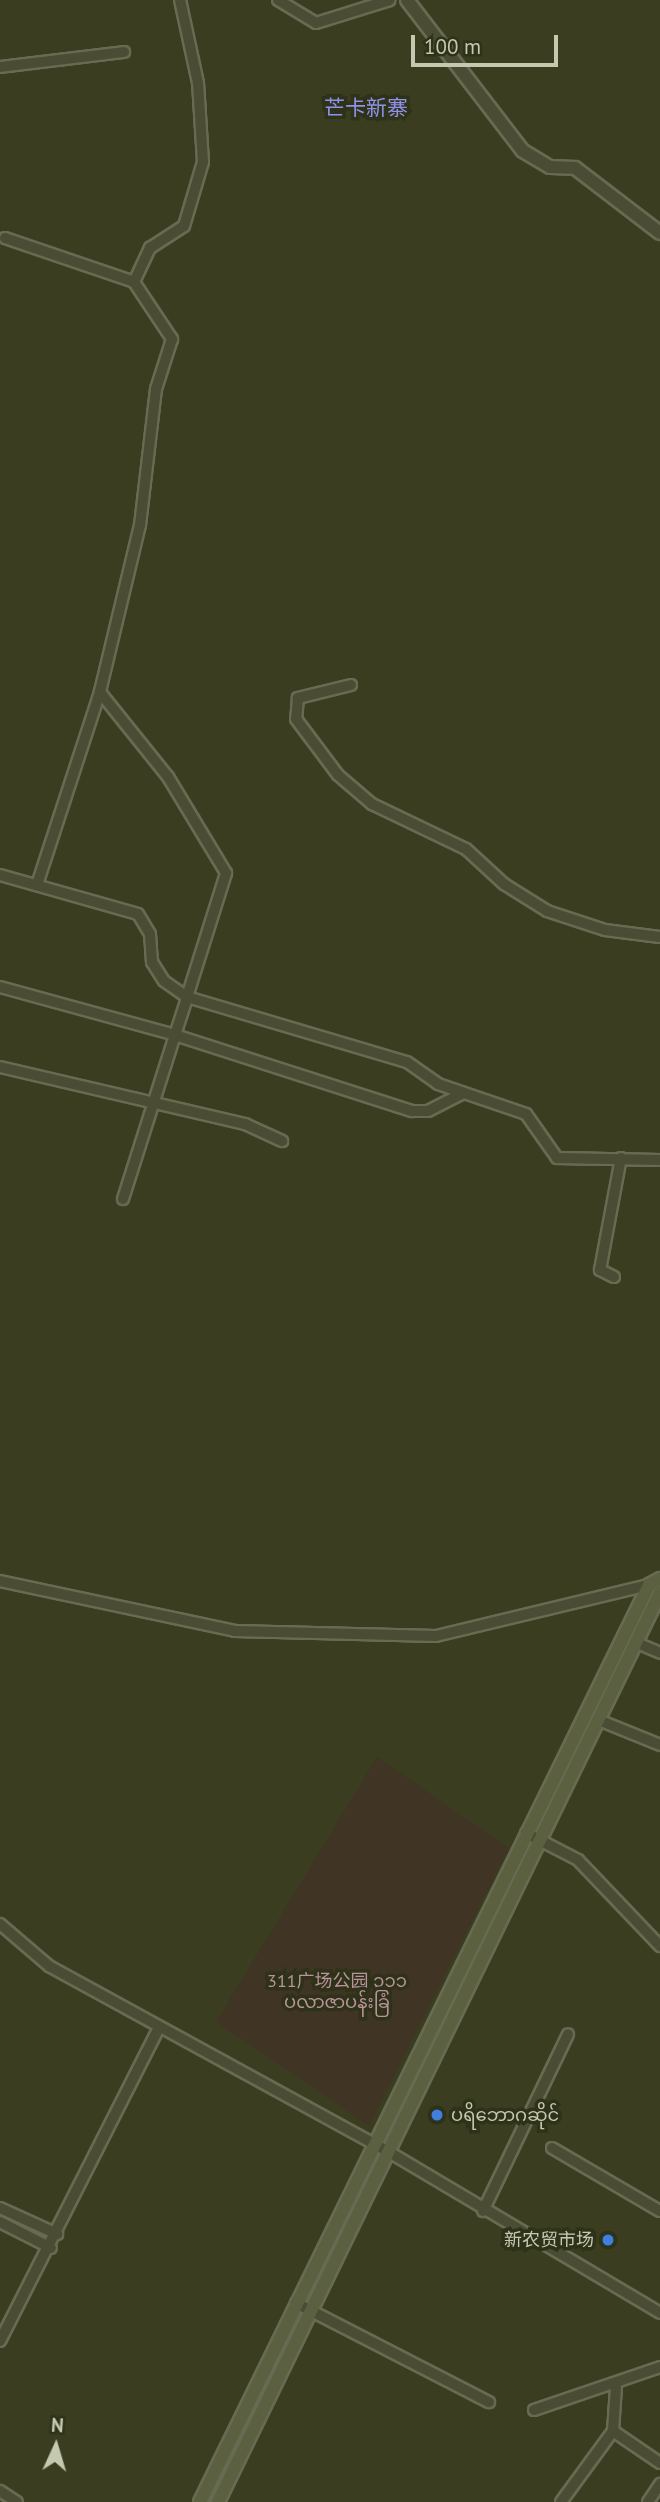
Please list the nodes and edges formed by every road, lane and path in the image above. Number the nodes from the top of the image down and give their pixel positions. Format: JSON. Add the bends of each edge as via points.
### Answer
{"nodes":[{"id":1,"x":180,"y":0,"type":"edge"},
{"id":2,"x":278,"y":0,"type":"edge"},
{"id":3,"x":390,"y":0,"type":"edge"},
{"id":4,"x":407,"y":0,"type":"edge"},
{"id":5,"x":124,"y":52,"type":"dead end"},
{"id":6,"x":0,"y":67,"type":"edge"},
{"id":7,"x":660,"y":233,"type":"edge"},
{"id":8,"x":5,"y":238,"type":"dead end"},
{"id":9,"x":134,"y":282,"type":"junction"},
{"id":10,"x":351,"y":685,"type":"dead end"},
{"id":11,"x":100,"y":692,"type":"junction"},
{"id":12,"x":0,"y":875,"type":"edge"},
{"id":13,"x":37,"y":885,"type":"junction"},
{"id":14,"x":660,"y":937,"type":"edge"},
{"id":15,"x":0,"y":987,"type":"edge"},
{"id":16,"x":187,"y":997,"type":"junction"},
{"id":17,"x":176,"y":1035,"type":"junction"},
{"id":18,"x":0,"y":1066,"type":"edge"},
{"id":19,"x":462,"y":1094,"type":"junction"},
{"id":20,"x":153,"y":1101,"type":"junction"},
{"id":21,"x":282,"y":1141,"type":"dead end"},
{"id":22,"x":621,"y":1158,"type":"junction"},
{"id":23,"x":660,"y":1160,"type":"edge"},
{"id":24,"x":123,"y":1199,"type":"dead end"},
{"id":25,"x":614,"y":1277,"type":"dead end"},
{"id":26,"x":0,"y":1581,"type":"edge"},
{"id":27,"x":654,"y":1582,"type":"edge"},
{"id":28,"x":660,"y":1593,"type":"edge"},
{"id":29,"x":637,"y":1643,"type":"junction"},
{"id":30,"x":660,"y":1653,"type":"edge"},
{"id":31,"x":601,"y":1721,"type":"junction"},
{"id":32,"x":660,"y":1745,"type":"edge"},
{"id":33,"x":526,"y":1833,"type":"junction"},
{"id":34,"x":542,"y":1841,"type":"junction"},
{"id":35,"x":0,"y":1924,"type":"edge"},
{"id":36,"x":481,"y":1926,"type":"junction"},
{"id":37,"x":497,"y":1933,"type":"junction"},
{"id":38,"x":660,"y":1946,"type":"edge"},
{"id":39,"x":436,"y":2019,"type":"junction"},
{"id":40,"x":451,"y":2026,"type":"junction"},
{"id":41,"x":158,"y":2029,"type":"junction"},
{"id":42,"x":568,"y":2034,"type":"dead end"},
{"id":43,"x":374,"y":2144,"type":"junction"},
{"id":44,"x":552,"y":2148,"type":"dead end"},
{"id":45,"x":389,"y":2152,"type":"junction"},
{"id":46,"x":0,"y":2208,"type":"edge"},
{"id":47,"x":482,"y":2211,"type":"junction"},
{"id":48,"x":660,"y":2211,"type":"edge"},
{"id":49,"x":0,"y":2222,"type":"edge"},
{"id":50,"x":337,"y":2224,"type":"junction"},
{"id":51,"x":350,"y":2231,"type":"junction"},
{"id":52,"x":57,"y":2234,"type":"junction"},
{"id":53,"x":51,"y":2248,"type":"junction"},
{"id":54,"x":296,"y":2303,"type":"junction"},
{"id":55,"x":310,"y":2310,"type":"junction"},
{"id":56,"x":660,"y":2313,"type":"edge"},
{"id":57,"x":0,"y":2341,"type":"edge"},
{"id":58,"x":660,"y":2367,"type":"edge"},
{"id":59,"x":257,"y":2383,"type":"junction"},
{"id":60,"x":616,"y":2386,"type":"junction"},
{"id":61,"x":272,"y":2392,"type":"junction"},
{"id":62,"x":489,"y":2402,"type":"dead end"},
{"id":63,"x":534,"y":2410,"type":"dead end"},
{"id":64,"x":613,"y":2431,"type":"junction"},
{"id":65,"x":221,"y":2457,"type":"junction"},
{"id":66,"x":660,"y":2463,"type":"edge"},
{"id":67,"x":236,"y":2467,"type":"junction"},
{"id":68,"x":660,"y":2484,"type":"edge"},
{"id":69,"x":0,"y":2491,"type":"edge"},
{"id":70,"x":17,"y":2502,"type":"edge"},
{"id":71,"x":200,"y":2502,"type":"edge"},
{"id":72,"x":218,"y":2502,"type":"edge"},
{"id":73,"x":561,"y":2502,"type":"edge"},
{"id":74,"x":648,"y":2502,"type":"edge"}],
"edges":[{"from":1,"to":9,"type":"street","via":[[198,83],[204,162],[184,226],[150,248]]},
{"from":2,"to":3,"type":"street","via":[[317,23]]},
{"from":4,"to":7,"type":"street","via":[[523,151],[550,167],[575,167]]},
{"from":5,"to":6,"type":"street"},
{"from":8,"to":9,"type":"street"},
{"from":9,"to":11,"type":"street","via":[[172,339],[156,389],[140,525]]},
{"from":10,"to":14,"type":"street","via":[[298,698],[296,719],[338,775],[372,804],[466,849],[504,884],[547,911],[606,930]]},
{"from":11,"to":13,"type":"street"},
{"from":11,"to":16,"type":"street","via":[[168,777],[226,873]]},
{"from":12,"to":13,"type":"street"},
{"from":13,"to":16,"type":"street","via":[[138,914],[150,934],[152,962],[164,981]]},
{"from":15,"to":17,"type":"street"},
{"from":16,"to":17,"type":"street"},
{"from":16,"to":19,"type":"street","via":[[407,1062]]},
{"from":17,"to":19,"type":"street","via":[[412,1111],[428,1111]]},
{"from":17,"to":20,"type":"street"},
{"from":18,"to":20,"type":"street"},
{"from":19,"to":22,"type":"street","via":[[533,1117],[557,1158]]},
{"from":20,"to":21,"type":"street","via":[[245,1124]]},
{"from":20,"to":24,"type":"street"},
{"from":22,"to":23,"type":"street"},
{"from":22,"to":25,"type":"street","via":[[600,1270]]},
{"from":26,"to":27,"type":"street","via":[[234,1631],[436,1636]]},
{"from":27,"to":33,"type":"main road"},
{"from":28,"to":29,"type":"main road"},
{"from":29,"to":30,"type":"street"},
{"from":29,"to":31,"type":"main road"},
{"from":31,"to":32,"type":"street"},
{"from":31,"to":34,"type":"main road"},
{"from":33,"to":34,"type":"street"},
{"from":33,"to":36,"type":"main road"},
{"from":34,"to":37,"type":"main road"},
{"from":34,"to":38,"type":"street","via":[[578,1860]]},
{"from":35,"to":41,"type":"street","via":[[49,1966]]},
{"from":36,"to":37,"type":"main road"},
{"from":36,"to":39,"type":"main road"},
{"from":37,"to":40,"type":"main road"},
{"from":39,"to":40,"type":"main road"},
{"from":39,"to":43,"type":"main road"},
{"from":40,"to":45,"type":"main road"},
{"from":41,"to":43,"type":"street"},
{"from":41,"to":52,"type":"street"},
{"from":42,"to":47,"type":"street"},
{"from":43,"to":45,"type":"street"},
{"from":43,"to":50,"type":"main road"},
{"from":44,"to":48,"type":"street"},
{"from":45,"to":47,"type":"street"},
{"from":45,"to":51,"type":"main road"},
{"from":46,"to":52,"type":"street"},
{"from":47,"to":56,"type":"street"},
{"from":49,"to":53,"type":"street"},
{"from":50,"to":51,"type":"main road"},
{"from":50,"to":54,"type":"main road"},
{"from":51,"to":55,"type":"main road"},
{"from":52,"to":53,"type":"street"},
{"from":53,"to":57,"type":"street"},
{"from":54,"to":55,"type":"street"},
{"from":54,"to":59,"type":"main road"},
{"from":55,"to":61,"type":"main road"},
{"from":55,"to":62,"type":"street"},
{"from":58,"to":60,"type":"street"},
{"from":59,"to":61,"type":"main road"},
{"from":59,"to":65,"type":"main road"},
{"from":60,"to":63,"type":"street"},
{"from":60,"to":64,"type":"street"},
{"from":61,"to":67,"type":"main road"},
{"from":64,"to":66,"type":"street"},
{"from":64,"to":73,"type":"street"},
{"from":65,"to":67,"type":"main road"},
{"from":65,"to":71,"type":"main road"},
{"from":67,"to":72,"type":"main road"},
{"from":68,"to":74,"type":"street"},
{"from":69,"to":70,"type":"street"}]}
